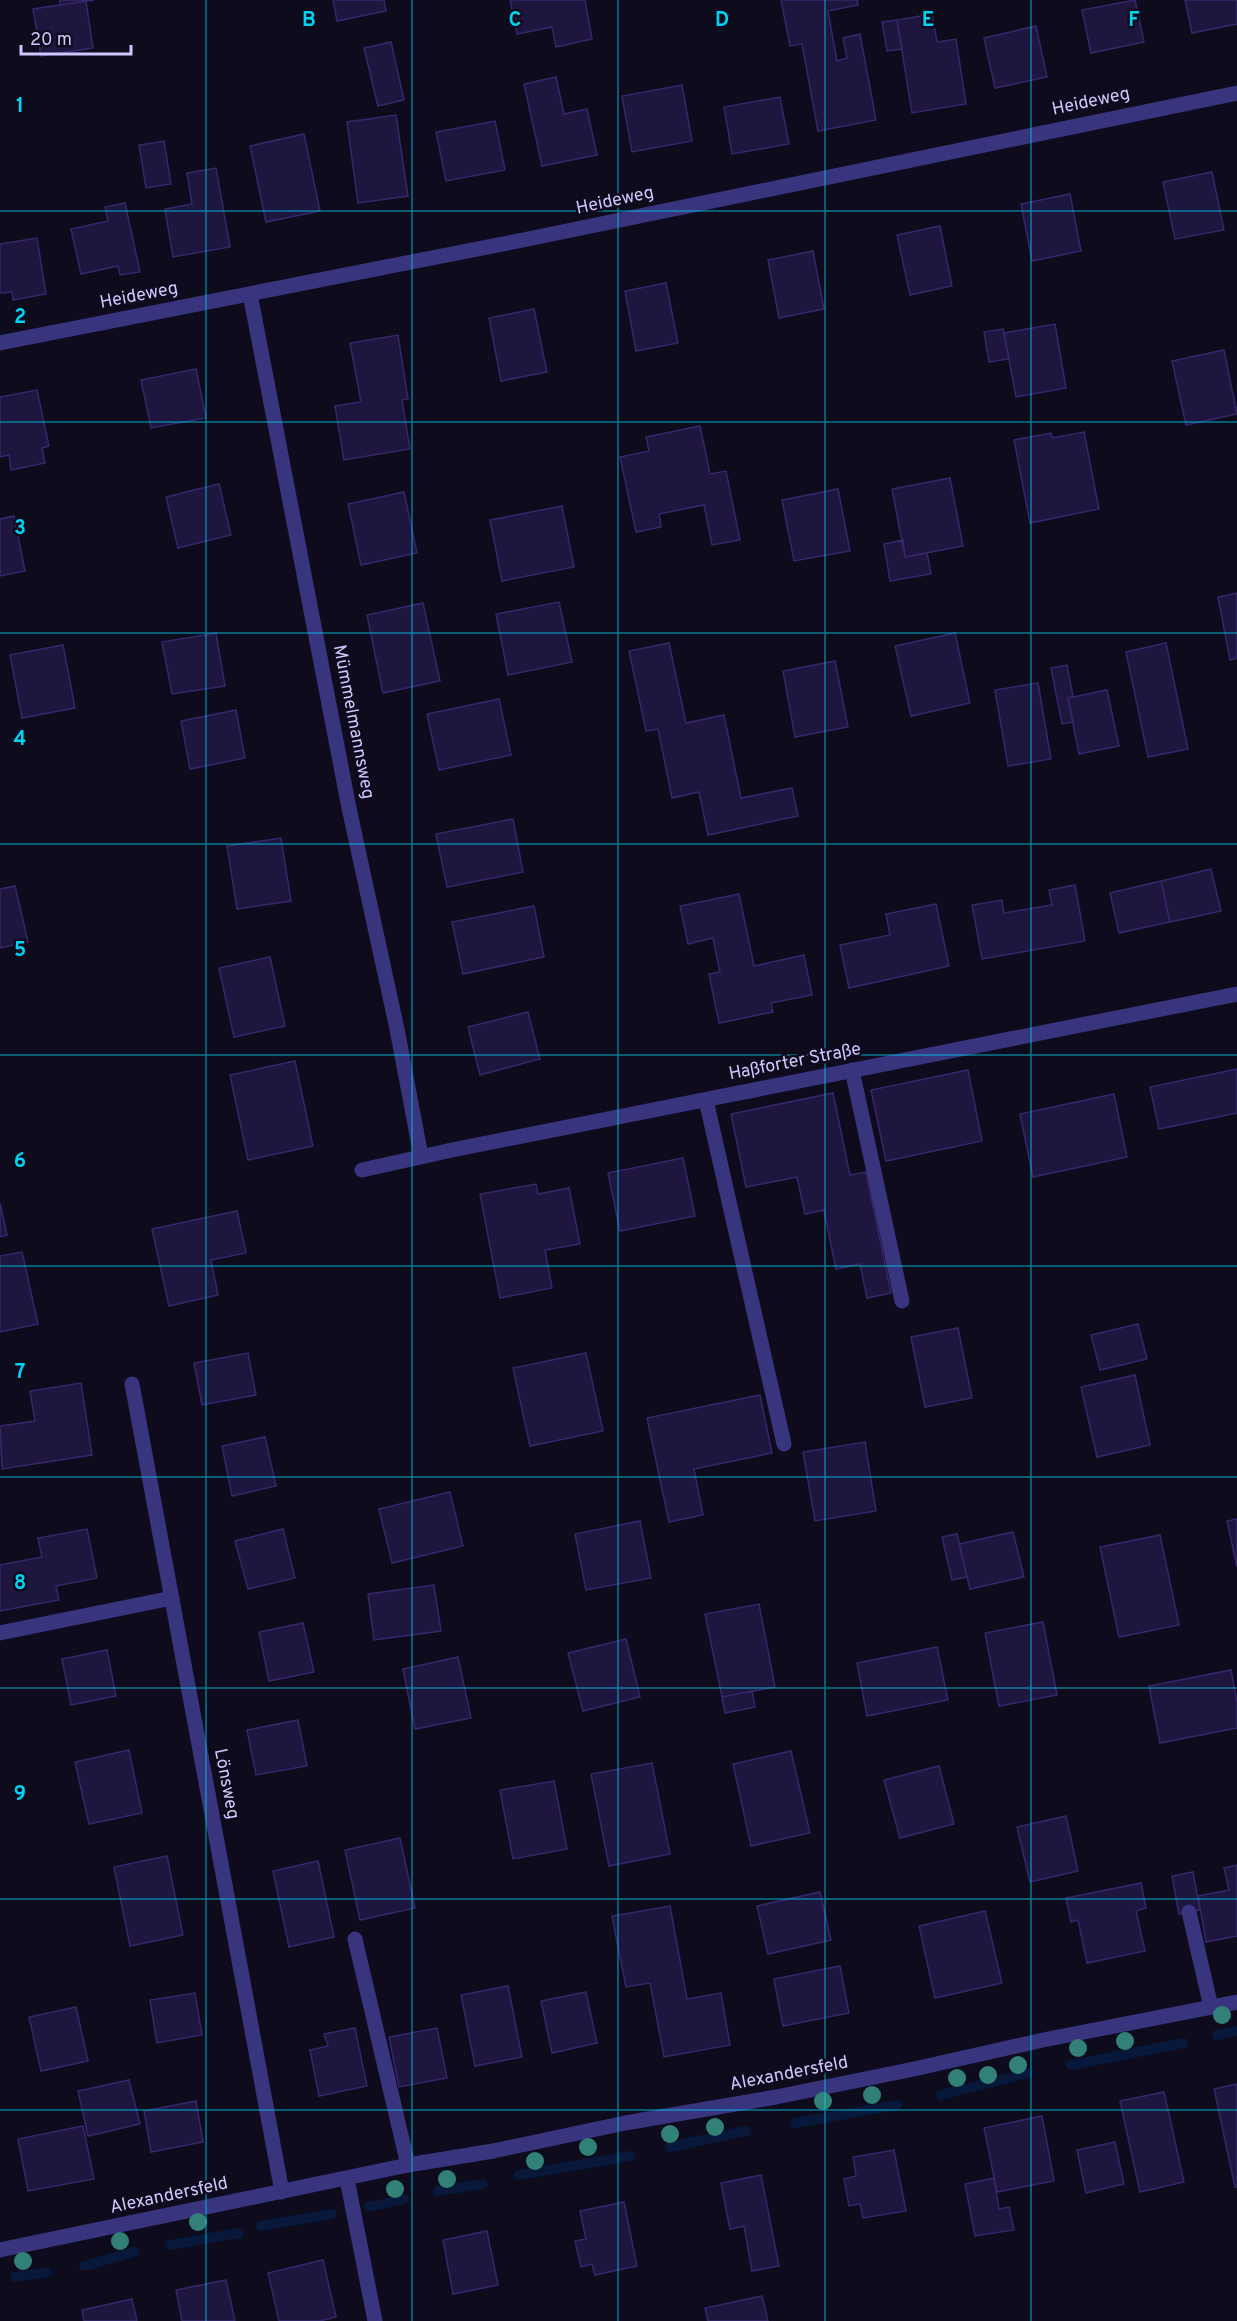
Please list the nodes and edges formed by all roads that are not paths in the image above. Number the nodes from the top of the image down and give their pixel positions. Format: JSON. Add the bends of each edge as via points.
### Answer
{"nodes":[{"id":1,"x":1237,"y":93,"type":"edge"},
{"id":2,"x":250,"y":294,"type":"junction"},
{"id":3,"x":0,"y":343,"type":"edge"},
{"id":4,"x":1237,"y":994,"type":"edge"},
{"id":5,"x":852,"y":1070,"type":"junction"},
{"id":6,"x":706,"y":1100,"type":"junction"},
{"id":7,"x":421,"y":1156,"type":"junction"},
{"id":8,"x":362,"y":1170,"type":"dead end"},
{"id":9,"x":902,"y":1301,"type":"dead end"},
{"id":10,"x":132,"y":1384,"type":"dead end"},
{"id":11,"x":784,"y":1444,"type":"dead end"},
{"id":12,"x":172,"y":1598,"type":"junction"},
{"id":13,"x":0,"y":1633,"type":"edge"},
{"id":14,"x":1190,"y":1911,"type":"dead end"},
{"id":15,"x":355,"y":1939,"type":"dead end"},
{"id":16,"x":1237,"y":2002,"type":"edge"},
{"id":17,"x":1211,"y":2007,"type":"junction"},
{"id":18,"x":408,"y":2165,"type":"junction"},
{"id":19,"x":347,"y":2179,"type":"junction"},
{"id":20,"x":282,"y":2192,"type":"junction"},
{"id":21,"x":0,"y":2250,"type":"edge"},
{"id":22,"x":375,"y":2321,"type":"edge"}],
"edges":[{"from":1,"to":2,"type":"street","name":"Heideweg"},
{"from":2,"to":3,"type":"street","name":"Heideweg"},
{"from":2,"to":7,"type":"street","name":"Mümmelmannsweg","via":[[345,789]]},
{"from":4,"to":5,"type":"street","name":"Haßforter Straße"},
{"from":5,"to":6,"type":"street","name":"Haßforter Straße"},
{"from":5,"to":9,"type":"street"},
{"from":6,"to":7,"type":"street","name":"Haßforter Straße"},
{"from":6,"to":11,"type":"street"},
{"from":7,"to":8,"type":"street","name":"Haßforter Straße"},
{"from":10,"to":12,"type":"street","name":"Lönsweg"},
{"from":12,"to":13,"type":"street"},
{"from":12,"to":20,"type":"street","name":"Lönsweg"},
{"from":14,"to":17,"type":"street"},
{"from":15,"to":18,"type":"street"},
{"from":16,"to":17,"type":"street","name":"Alexandersfeld"},
{"from":17,"to":18,"type":"street","name":"Alexandersfeld","via":[[776,2097]]},
{"from":18,"to":19,"type":"street","name":"Alexandersfeld"},
{"from":19,"to":20,"type":"street","name":"Alexandersfeld"},
{"from":19,"to":22,"type":"street"},
{"from":20,"to":21,"type":"street","name":"Alexandersfeld"}]}
